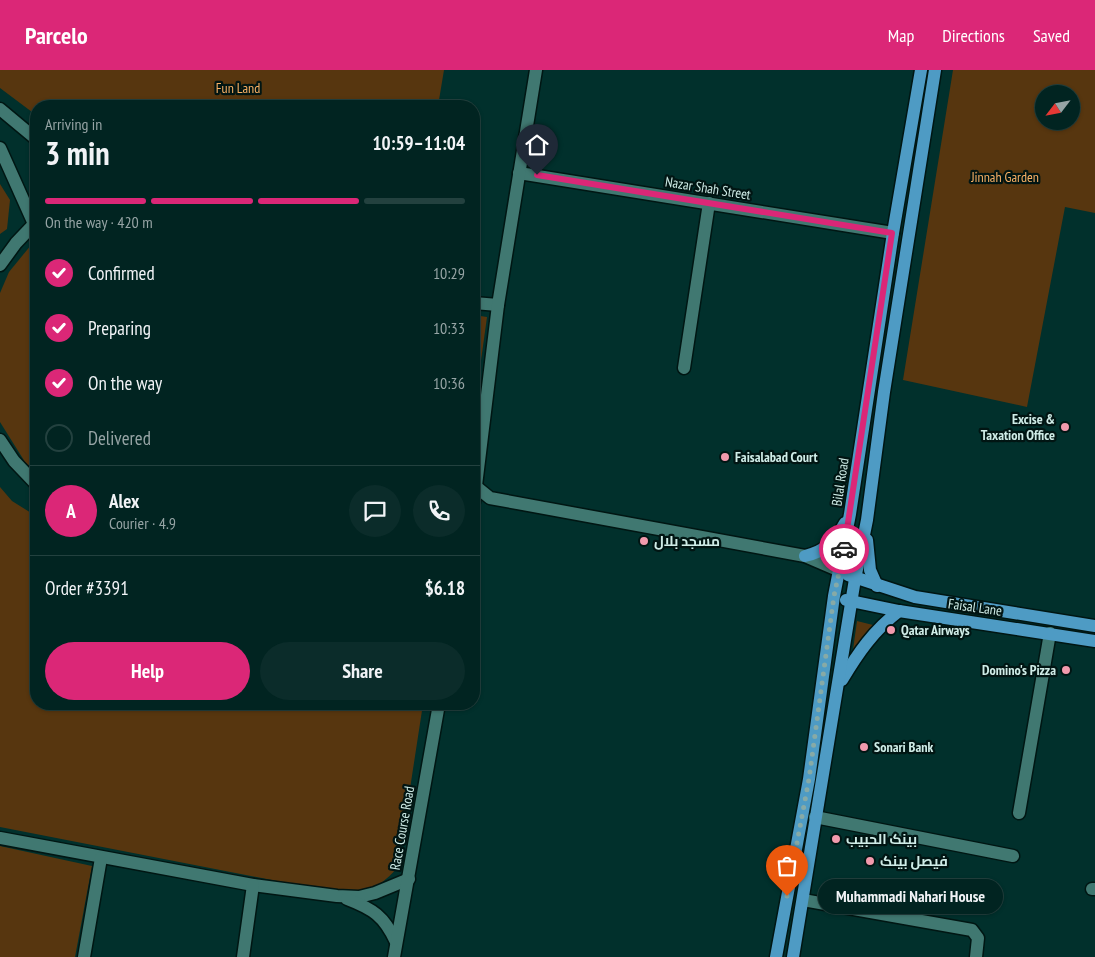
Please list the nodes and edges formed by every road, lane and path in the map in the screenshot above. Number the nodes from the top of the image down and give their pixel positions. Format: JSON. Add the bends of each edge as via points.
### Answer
{"nodes":[{"id":1,"x":536,"y":70,"type":"edge"},
{"id":2,"x":921,"y":70,"type":"edge"},
{"id":3,"x":935,"y":70,"type":"edge"},
{"id":4,"x":0,"y":109,"type":"edge"},
{"id":5,"x":30,"y":134,"type":"edge"},
{"id":6,"x":0,"y":148,"type":"edge"},
{"id":7,"x":519,"y":173,"type":"junction"},
{"id":8,"x":710,"y":203,"type":"junction"},
{"id":9,"x":30,"y":212,"type":"edge"},
{"id":10,"x":30,"y":228,"type":"edge"},
{"id":11,"x":892,"y":233,"type":"junction"},
{"id":12,"x":0,"y":265,"type":"edge"},
{"id":13,"x":480,"y":303,"type":"edge"},
{"id":14,"x":498,"y":305,"type":"junction"},
{"id":15,"x":684,"y":368,"type":"dead end"},
{"id":16,"x":0,"y":440,"type":"edge"},
{"id":17,"x":480,"y":440,"type":"edge"},
{"id":18,"x":30,"y":478,"type":"edge"},
{"id":19,"x":480,"y":489,"type":"edge"},
{"id":20,"x":490,"y":498,"type":"junction"},
{"id":21,"x":480,"y":501,"type":"edge"},
{"id":22,"x":850,"y":514,"type":"junction"},
{"id":23,"x":867,"y":520,"type":"junction"},
{"id":24,"x":805,"y":556,"type":"junction"},
{"id":25,"x":840,"y":570,"type":"junction"},
{"id":26,"x":855,"y":579,"type":"junction"},
{"id":27,"x":877,"y":586,"type":"junction"},
{"id":28,"x":834,"y":596,"type":"junction"},
{"id":29,"x":852,"y":601,"type":"junction"},
{"id":30,"x":899,"y":612,"type":"junction"},
{"id":31,"x":1095,"y":626,"type":"edge"},
{"id":32,"x":1050,"y":633,"type":"junction"},
{"id":33,"x":1095,"y":641,"type":"edge"},
{"id":34,"x":839,"y":686,"type":"junction"},
{"id":35,"x":438,"y":710,"type":"edge"},
{"id":36,"x":1018,"y":813,"type":"dead end"},
{"id":37,"x":815,"y":817,"type":"junction"},
{"id":38,"x":0,"y":838,"type":"edge"},
{"id":39,"x":1013,"y":856,"type":"dead end"},
{"id":40,"x":100,"y":858,"type":"junction"},
{"id":41,"x":409,"y":878,"type":"junction"},
{"id":42,"x":253,"y":885,"type":"junction"},
{"id":43,"x":337,"y":896,"type":"junction"},
{"id":44,"x":803,"y":900,"type":"junction"},
{"id":45,"x":396,"y":942,"type":"junction"},
{"id":46,"x":84,"y":957,"type":"edge"},
{"id":47,"x":243,"y":957,"type":"edge"},
{"id":48,"x":394,"y":957,"type":"edge"},
{"id":49,"x":776,"y":957,"type":"edge"},
{"id":50,"x":793,"y":957,"type":"edge"},
{"id":51,"x":976,"y":957,"type":"edge"}],
"edges":[{"from":1,"to":7,"type":"street"},
{"from":2,"to":11,"type":"main road","name":"Bilal Road"},
{"from":3,"to":23,"type":"main road"},
{"from":4,"to":5,"type":"street"},
{"from":6,"to":9,"type":"street"},
{"from":7,"to":8,"type":"street","name":"Nazar Shah Street"},
{"from":7,"to":14,"type":"street"},
{"from":8,"to":11,"type":"street","name":"Nazar Shah Street"},
{"from":8,"to":15,"type":"street"},
{"from":10,"to":12,"type":"street"},
{"from":11,"to":22,"type":"main road","name":"Bilal Road"},
{"from":13,"to":14,"type":"street"},
{"from":14,"to":17,"type":"street"},
{"from":16,"to":18,"type":"street"},
{"from":19,"to":20,"type":"street"},
{"from":20,"to":21,"type":"street"},
{"from":20,"to":24,"type":"street"},
{"from":22,"to":24,"type":"main road","via":[[829,547]]},
{"from":22,"to":25,"type":"main road","name":"Bilal Road"},
{"from":23,"to":26,"type":"main road"},
{"from":23,"to":27,"type":"main road","via":[[870,570]]},
{"from":24,"to":25,"type":"street"},
{"from":25,"to":26,"type":"main road","name":"Faisal Lane"},
{"from":25,"to":28,"type":"main road","name":"Bilal Road"},
{"from":26,"to":27,"type":"main road","name":"Faisal Lane"},
{"from":26,"to":29,"type":"main road"},
{"from":27,"to":31,"type":"main road","name":"Faisal Lane","via":[[915,597]]},
{"from":28,"to":29,"type":"main road","name":"Faisal Lane"},
{"from":28,"to":49,"type":"main road","name":"Bilal Road","via":[[809,779]]},
{"from":29,"to":30,"type":"main road","name":"Faisal Lane"},
{"from":29,"to":34,"type":"main road"},
{"from":30,"to":32,"type":"main road","name":"Faisal Lane"},
{"from":30,"to":34,"type":"main road","via":[[881,624],[869,638]]},
{"from":32,"to":33,"type":"main road","name":"Faisal Lane"},
{"from":32,"to":36,"type":"street"},
{"from":34,"to":37,"type":"main road"},
{"from":35,"to":41,"type":"street","name":"Race Course Road"},
{"from":37,"to":39,"type":"street"},
{"from":37,"to":44,"type":"main road"},
{"from":38,"to":40,"type":"street"},
{"from":40,"to":42,"type":"street"},
{"from":40,"to":46,"type":"street"},
{"from":41,"to":43,"type":"street","via":[[359,897]]},
{"from":41,"to":45,"type":"street","name":"Race Course Road"},
{"from":42,"to":43,"type":"street"},
{"from":42,"to":47,"type":"street"},
{"from":43,"to":45,"type":"street","via":[[374,913],[388,924]]},
{"from":44,"to":50,"type":"main road"},
{"from":44,"to":51,"type":"street","via":[[972,930],[978,938]]},
{"from":45,"to":48,"type":"street","name":"Race Course Road"}]}
